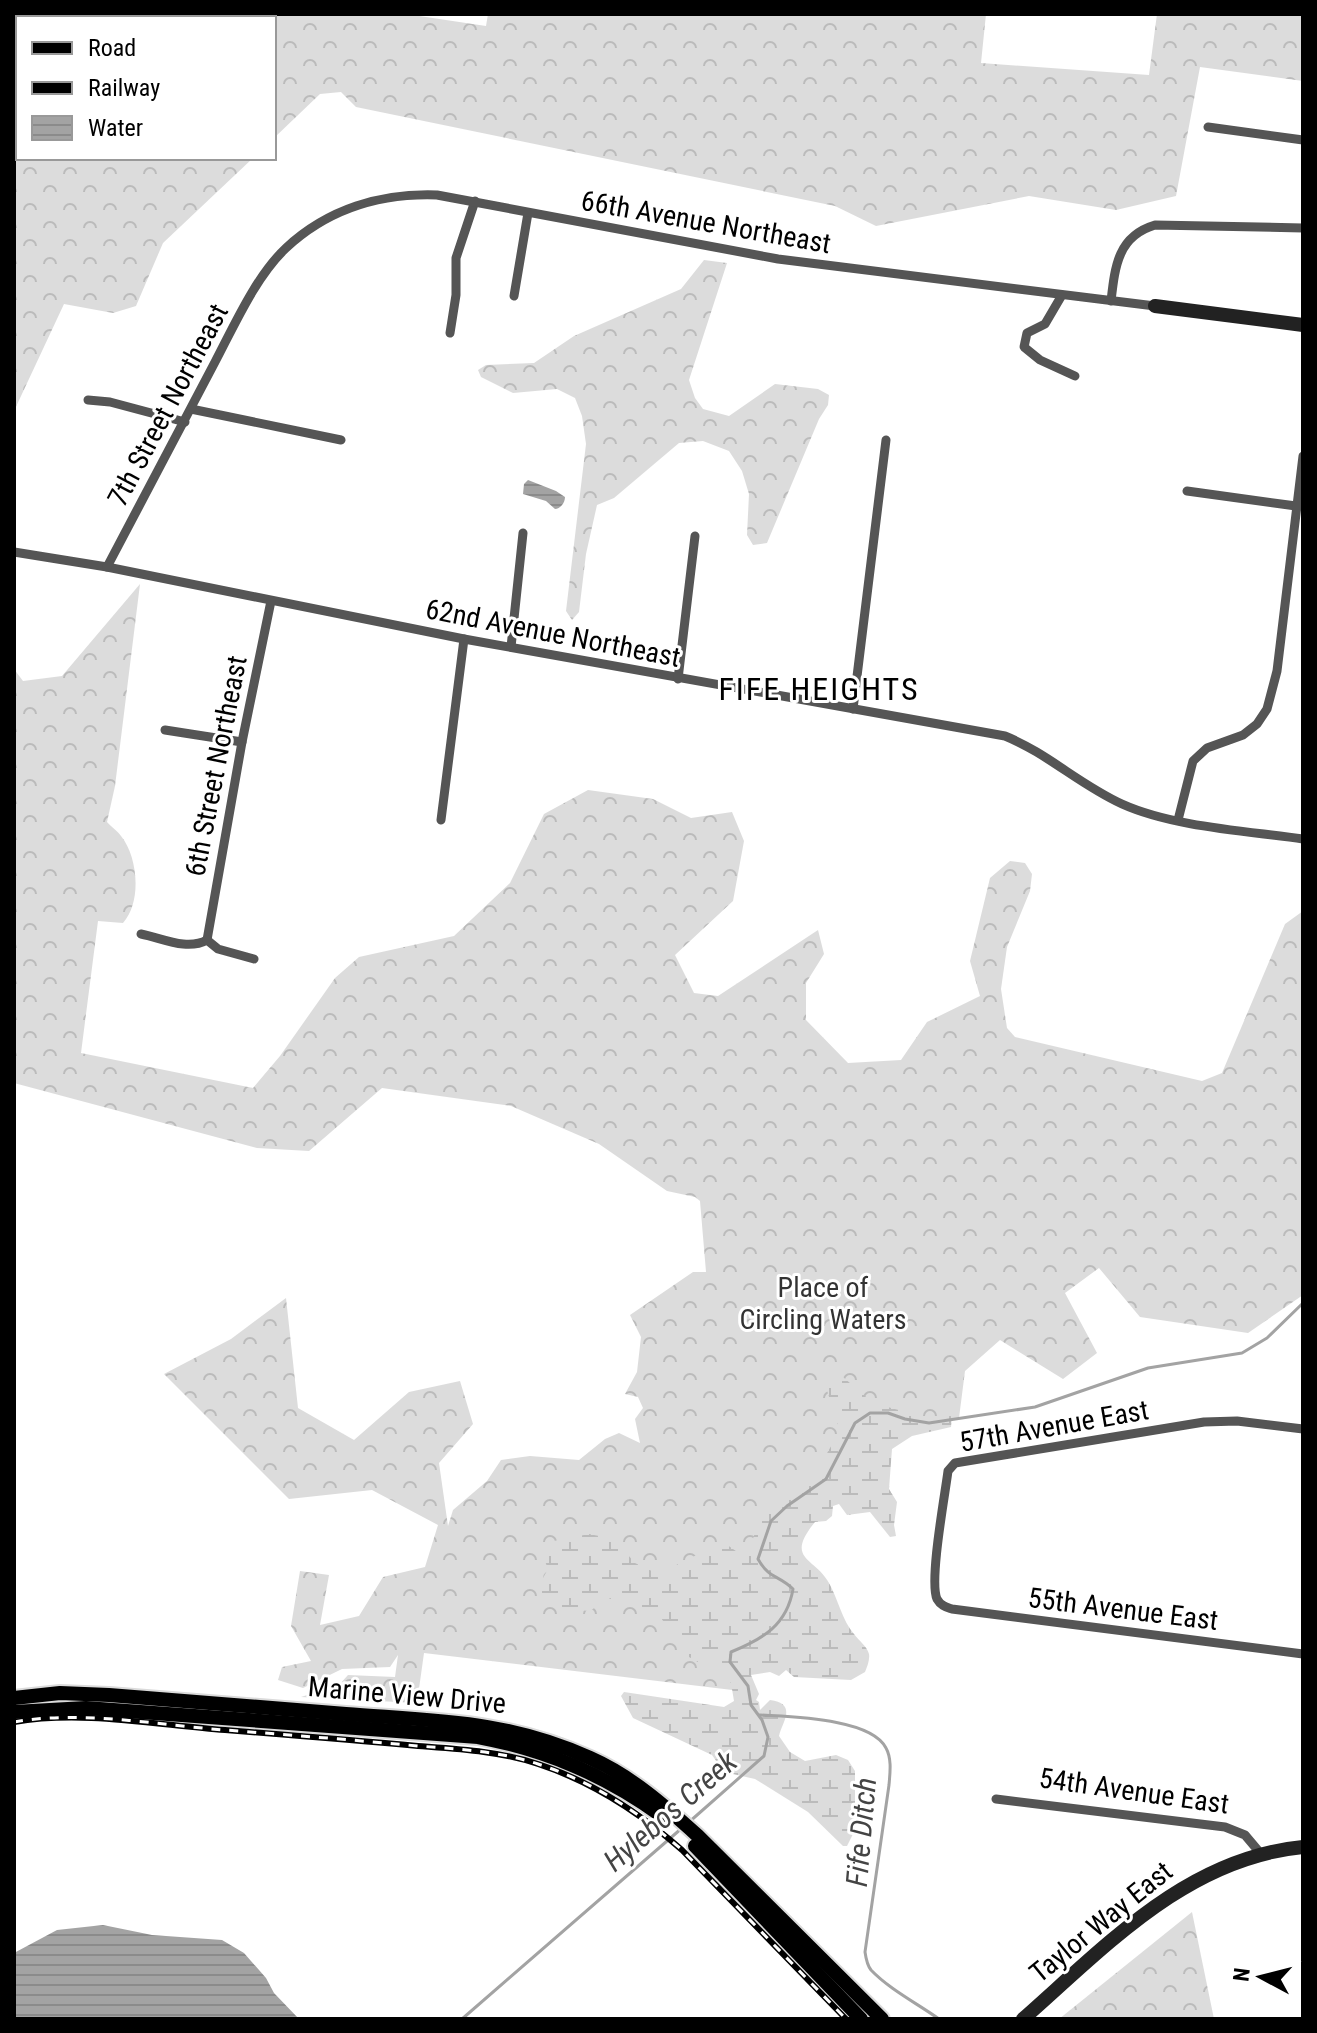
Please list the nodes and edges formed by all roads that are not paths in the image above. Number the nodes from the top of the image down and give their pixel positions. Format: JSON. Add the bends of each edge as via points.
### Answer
{"nodes":[{"id":1,"x":1208,"y":127,"type":"dead end"},
{"id":2,"x":1303,"y":140,"type":"edge"},
{"id":3,"x":475,"y":201,"type":"junction"},
{"id":4,"x":528,"y":213,"type":"junction"},
{"id":5,"x":1303,"y":228,"type":"edge"},
{"id":6,"x":271,"y":265,"type":"joint"},
{"id":7,"x":1062,"y":295,"type":"junction"},
{"id":8,"x":514,"y":296,"type":"dead end"},
{"id":9,"x":1111,"y":301,"type":"junction"},
{"id":10,"x":1155,"y":306,"type":"joint"},
{"id":11,"x":1303,"y":325,"type":"edge"},
{"id":12,"x":450,"y":333,"type":"dead end"},
{"id":13,"x":1075,"y":376,"type":"dead end"},
{"id":14,"x":88,"y":400,"type":"dead end"},
{"id":15,"x":191,"y":409,"type":"junction"},
{"id":16,"x":185,"y":422,"type":"junction"},
{"id":17,"x":341,"y":440,"type":"dead end"},
{"id":18,"x":886,"y":440,"type":"dead end"},
{"id":19,"x":1303,"y":456,"type":"edge"},
{"id":20,"x":1187,"y":491,"type":"dead end"},
{"id":21,"x":1296,"y":506,"type":"junction"},
{"id":22,"x":523,"y":533,"type":"dead end"},
{"id":23,"x":695,"y":536,"type":"dead end"},
{"id":24,"x":14,"y":552,"type":"edge"},
{"id":25,"x":107,"y":567,"type":"junction"},
{"id":26,"x":271,"y":601,"type":"junction"},
{"id":27,"x":464,"y":639,"type":"junction"},
{"id":28,"x":511,"y":647,"type":"junction"},
{"id":29,"x":678,"y":679,"type":"junction"},
{"id":30,"x":853,"y":709,"type":"junction"},
{"id":31,"x":165,"y":730,"type":"dead end"},
{"id":32,"x":242,"y":742,"type":"junction"},
{"id":33,"x":441,"y":820,"type":"dead end"},
{"id":34,"x":1178,"y":820,"type":"junction"},
{"id":35,"x":1303,"y":839,"type":"edge"},
{"id":36,"x":141,"y":934,"type":"dead end"},
{"id":37,"x":207,"y":940,"type":"junction"},
{"id":38,"x":254,"y":959,"type":"dead end"},
{"id":39,"x":1303,"y":1429,"type":"edge"},
{"id":40,"x":940,"y":1603,"type":"joint"},
{"id":41,"x":1303,"y":1654,"type":"edge"},
{"id":42,"x":14,"y":1698,"type":"edge"},
{"id":43,"x":14,"y":1712,"type":"edge"},
{"id":44,"x":996,"y":1799,"type":"dead end"},
{"id":45,"x":667,"y":1814,"type":"junction"},
{"id":46,"x":695,"y":1839,"type":"junction"},
{"id":47,"x":1303,"y":1847,"type":"edge"},
{"id":48,"x":1261,"y":1854,"type":"junction"},
{"id":49,"x":861,"y":2019,"type":"edge"},
{"id":50,"x":882,"y":2019,"type":"edge"},
{"id":51,"x":1023,"y":2019,"type":"edge"}],
"edges":[{"from":1,"to":2,"type":"street"},
{"from":3,"to":4,"type":"street","name":"66th Avenue Northeast"},
{"from":3,"to":6,"type":"street","name":"66th Avenue Northeast","via":[[421,194],[359,204],[304,233]]},
{"from":3,"to":12,"type":"street","via":[[456,258]]},
{"from":4,"to":7,"type":"street","name":"66th Avenue Northeast","via":[[778,259]]},
{"from":4,"to":8,"type":"street"},
{"from":5,"to":9,"type":"street","via":[[1155,225],[1127,242]]},
{"from":6,"to":15,"type":"street","name":"7th Street Northeast"},
{"from":7,"to":9,"type":"street","name":"66th Avenue Northeast"},
{"from":7,"to":13,"type":"street","via":[[1045,324],[1027,333],[1024,347]]},
{"from":9,"to":10,"type":"street","name":"66th Avenue Northeast"},
{"from":10,"to":11,"type":"main road"},
{"from":14,"to":16,"type":"street"},
{"from":15,"to":16,"type":"street","name":"7th Street Northeast"},
{"from":15,"to":17,"type":"street"},
{"from":16,"to":25,"type":"street","name":"7th Street Northeast"},
{"from":18,"to":30,"type":"street"},
{"from":19,"to":21,"type":"street"},
{"from":20,"to":21,"type":"street"},
{"from":21,"to":34,"type":"street","via":[[1277,671],[1267,709],[1243,735],[1207,748],[1193,761]]},
{"from":22,"to":28,"type":"street"},
{"from":23,"to":29,"type":"street"},
{"from":24,"to":25,"type":"street","name":"62nd Avenue Northeast"},
{"from":25,"to":26,"type":"street","name":"62nd Avenue Northeast"},
{"from":26,"to":27,"type":"street","name":"62nd Avenue Northeast"},
{"from":26,"to":32,"type":"street","name":"6th Street Northeast"},
{"from":27,"to":28,"type":"street","name":"62nd Avenue Northeast"},
{"from":27,"to":33,"type":"street"},
{"from":28,"to":29,"type":"street","name":"62nd Avenue Northeast"},
{"from":29,"to":30,"type":"street","name":"62nd Avenue Northeast"},
{"from":30,"to":34,"type":"street","name":"62nd Avenue Northeast","via":[[1005,736],[1031,746],[1122,804]]},
{"from":31,"to":32,"type":"street"},
{"from":32,"to":37,"type":"street","name":"6th Street Northeast"},
{"from":34,"to":35,"type":"street","name":"62nd Avenue Northeast"},
{"from":36,"to":37,"type":"street","via":[[185,945]]},
{"from":37,"to":38,"type":"street","via":[[218,949]]},
{"from":39,"to":40,"type":"street","name":"57th Avenue East","via":[[1204,1422],[955,1463],[948,1471],[935,1580]]},
{"from":40,"to":41,"type":"street","name":"55th Avenue East","via":[[972,1612]]},
{"from":42,"to":45,"type":"main road","name":"Marine View Drive","via":[[109,1695],[483,1724],[593,1759],[636,1784]]},
{"from":43,"to":45,"type":"main road","name":"Marine View Drive","via":[[86,1708],[478,1737],[579,1766]]},
{"from":44,"to":48,"type":"street","name":"54th Avenue East","via":[[1233,1829]]},
{"from":45,"to":46,"type":"main road","name":"Marine View Drive"},
{"from":46,"to":49,"type":"main road","name":"Marine View Drive"},
{"from":46,"to":50,"type":"main road","name":"Marine View Drive"},
{"from":47,"to":48,"type":"main road"},
{"from":48,"to":51,"type":"main road","name":"Taylor Way East","via":[[1206,1874],[1166,1897]]}]}
